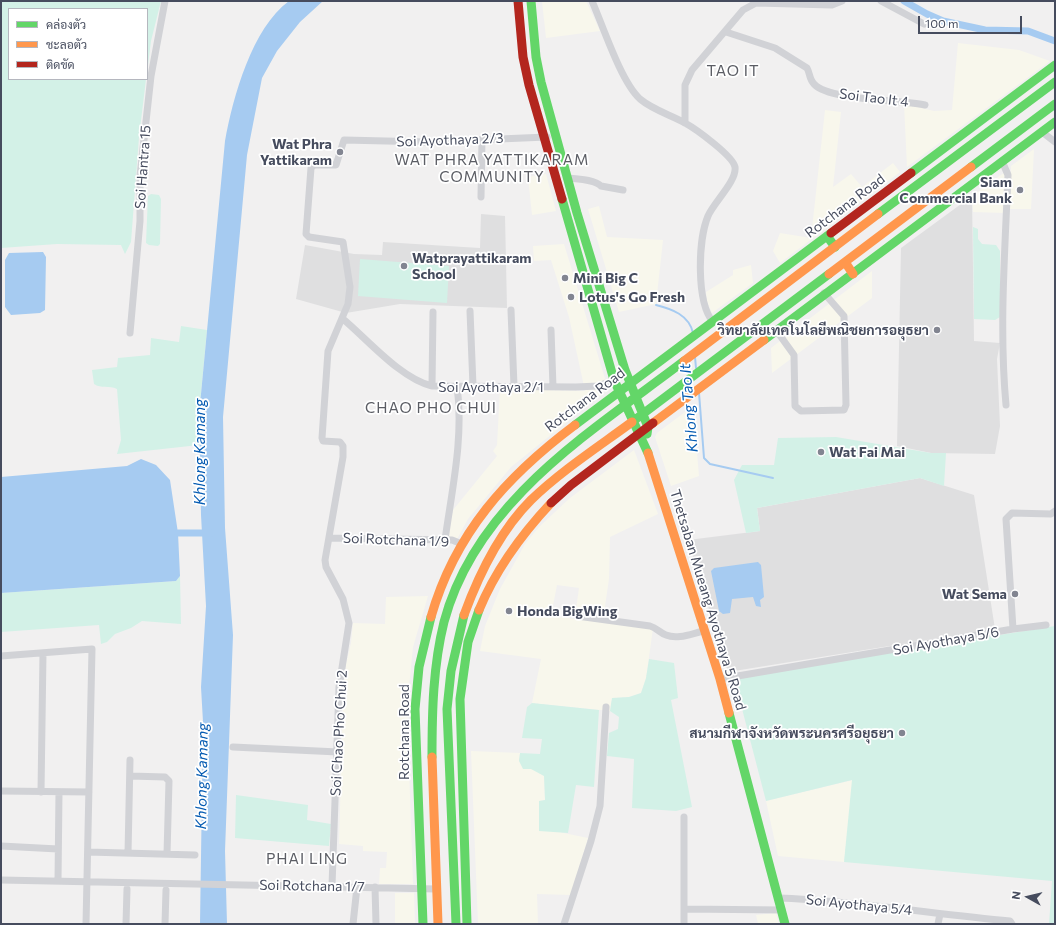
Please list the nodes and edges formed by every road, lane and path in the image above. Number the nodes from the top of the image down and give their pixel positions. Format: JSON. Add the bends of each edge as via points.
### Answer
{"nodes":[{"id":1,"x":165,"y":1,"type":"edge"},
{"id":2,"x":518,"y":1,"type":"edge"},
{"id":3,"x":531,"y":1,"type":"edge"},
{"id":4,"x":592,"y":1,"type":"edge"},
{"id":5,"x":842,"y":1,"type":"edge"},
{"id":6,"x":881,"y":1,"type":"edge"},
{"id":7,"x":755,"y":2,"type":"edge"},
{"id":8,"x":924,"y":24,"type":"dead end"},
{"id":9,"x":726,"y":32,"type":"junction"},
{"id":10,"x":1055,"y":65,"type":"edge"},
{"id":11,"x":1055,"y":82,"type":"edge"},
{"id":12,"x":1055,"y":104,"type":"edge"},
{"id":13,"x":925,"y":105,"type":"dead end"},
{"id":14,"x":1055,"y":122,"type":"edge"},
{"id":15,"x":685,"y":123,"type":"junction"},
{"id":16,"x":1042,"y":132,"type":"junction"},
{"id":17,"x":556,"y":136,"type":"junction"},
{"id":18,"x":544,"y":137,"type":"junction"},
{"id":19,"x":482,"y":139,"type":"junction"},
{"id":20,"x":1055,"y":142,"type":"edge"},
{"id":21,"x":1002,"y":161,"type":"junction"},
{"id":22,"x":568,"y":178,"type":"junction"},
{"id":23,"x":623,"y":190,"type":"dead end"},
{"id":24,"x":481,"y":197,"type":"dead end"},
{"id":25,"x":828,"y":236,"type":"junction"},
{"id":26,"x":835,"y":247,"type":"junction"},
{"id":27,"x":845,"y":262,"type":"junction"},
{"id":28,"x":853,"y":274,"type":"junction"},
{"id":29,"x":824,"y":293,"type":"junction"},
{"id":30,"x":511,"y":310,"type":"dead end"},
{"id":31,"x":470,"y":311,"type":"dead end"},
{"id":32,"x":433,"y":312,"type":"dead end"},
{"id":33,"x":343,"y":319,"type":"junction"},
{"id":34,"x":713,"y":322,"type":"junction"},
{"id":35,"x":551,"y":330,"type":"dead end"},
{"id":36,"x":776,"y":330,"type":"junction"},
{"id":37,"x":130,"y":333,"type":"dead end"},
{"id":38,"x":614,"y":380,"type":"junction"},
{"id":39,"x":630,"y":383,"type":"junction"},
{"id":40,"x":432,"y":386,"type":"junction"},
{"id":41,"x":457,"y":386,"type":"junction"},
{"id":42,"x":473,"y":386,"type":"junction"},
{"id":43,"x":514,"y":386,"type":"junction"},
{"id":44,"x":553,"y":387,"type":"junction"},
{"id":45,"x":619,"y":391,"type":"junction"},
{"id":46,"x":637,"y":396,"type":"junction"},
{"id":47,"x":625,"y":404,"type":"junction"},
{"id":48,"x":1006,"y":405,"type":"dead end"},
{"id":49,"x":643,"y":414,"type":"junction"},
{"id":50,"x":633,"y":422,"type":"junction"},
{"id":51,"x":648,"y":427,"type":"junction"},
{"id":52,"x":638,"y":435,"type":"junction"},
{"id":53,"x":646,"y":448,"type":"junction"},
{"id":54,"x":1054,"y":512,"type":"edge"},
{"id":55,"x":330,"y":538,"type":"junction"},
{"id":56,"x":445,"y":540,"type":"junction"},
{"id":57,"x":462,"y":544,"type":"junction"},
{"id":58,"x":577,"y":616,"type":"dead end"},
{"id":59,"x":1046,"y":625,"type":"dead end"},
{"id":60,"x":1013,"y":629,"type":"junction"},
{"id":61,"x":704,"y":631,"type":"junction"},
{"id":62,"x":43,"y":653,"type":"junction"},
{"id":63,"x":1,"y":656,"type":"edge"},
{"id":64,"x":720,"y":679,"type":"junction"},
{"id":65,"x":606,"y":707,"type":"dead end"},
{"id":66,"x":233,"y":747,"type":"dead end"},
{"id":67,"x":338,"y":752,"type":"junction"},
{"id":68,"x":130,"y":760,"type":"dead end"},
{"id":69,"x":130,"y":776,"type":"junction"},
{"id":70,"x":1,"y":791,"type":"edge"},
{"id":71,"x":41,"y":792,"type":"junction"},
{"id":72,"x":59,"y":792,"type":"junction"},
{"id":73,"x":89,"y":792,"type":"junction"},
{"id":74,"x":684,"y":817,"type":"dead end"},
{"id":75,"x":1,"y":846,"type":"edge"},
{"id":76,"x":58,"y":849,"type":"junction"},
{"id":77,"x":88,"y":852,"type":"junction"},
{"id":78,"x":128,"y":853,"type":"junction"},
{"id":79,"x":167,"y":854,"type":"junction"},
{"id":80,"x":195,"y":855,"type":"dead end"},
{"id":81,"x":1,"y":880,"type":"edge"},
{"id":82,"x":58,"y":881,"type":"junction"},
{"id":83,"x":87,"y":881,"type":"junction"},
{"id":84,"x":332,"y":886,"type":"junction"},
{"id":85,"x":357,"y":887,"type":"junction"},
{"id":86,"x":376,"y":888,"type":"junction"},
{"id":87,"x":127,"y":889,"type":"dead end"},
{"id":88,"x":421,"y":889,"type":"junction"},
{"id":89,"x":437,"y":889,"type":"junction"},
{"id":90,"x":166,"y":890,"type":"dead end"},
{"id":91,"x":779,"y":898,"type":"junction"},
{"id":92,"x":685,"y":909,"type":"junction"},
{"id":93,"x":456,"y":910,"type":"junction"},
{"id":94,"x":782,"y":910,"type":"junction"},
{"id":95,"x":437,"y":911,"type":"junction"},
{"id":96,"x":940,"y":914,"type":"junction"},
{"id":97,"x":1011,"y":922,"type":"edge"},
{"id":98,"x":86,"y":924,"type":"edge"},
{"id":99,"x":126,"y":924,"type":"edge"},
{"id":100,"x":165,"y":924,"type":"edge"},
{"id":101,"x":353,"y":924,"type":"edge"},
{"id":102,"x":376,"y":924,"type":"edge"},
{"id":103,"x":423,"y":924,"type":"edge"},
{"id":104,"x":438,"y":924,"type":"edge"},
{"id":105,"x":456,"y":924,"type":"edge"},
{"id":106,"x":467,"y":924,"type":"edge"},
{"id":107,"x":564,"y":924,"type":"edge"},
{"id":108,"x":684,"y":924,"type":"edge"},
{"id":109,"x":786,"y":924,"type":"edge"},
{"id":110,"x":938,"y":924,"type":"edge"}],
"edges":[{"from":1,"to":37,"type":"street","name":"Soi Hantra 15","via":[[151,76],[140,176],[140,221]]},
{"from":2,"to":18,"type":"main road","name":"Thetsaban Mueang Ayothaya 5 Road","via":[[529,85]]},
{"from":3,"to":17,"type":"main road","name":"Thetsaban Mueang Ayothaya 5 Road","via":[[536,57]]},
{"from":4,"to":15,"type":"street","via":[[627,82],[636,95]]},
{"from":5,"to":7,"type":"street","via":[[832,5]]},
{"from":6,"to":8,"type":"street"},
{"from":7,"to":9,"type":"street","via":[[743,10]]},
{"from":9,"to":13,"type":"street","name":"Soi Tao It 4","via":[[775,48],[807,68],[815,85],[827,91],[840,95]]},
{"from":9,"to":15,"type":"street","via":[[692,70],[684,96]]},
{"from":10,"to":25,"type":"main road","name":"Rotchana Road"},
{"from":11,"to":26,"type":"main road","name":"Rotchana Road"},
{"from":12,"to":27,"type":"main road"},
{"from":14,"to":16,"type":"main road"},
{"from":15,"to":34,"type":"street","via":[[723,152],[735,166],[732,180],[713,207],[704,232],[701,291],[705,309]]},
{"from":16,"to":20,"type":"street"},
{"from":16,"to":21,"type":"main road"},
{"from":17,"to":18,"type":"street","name":"Soi Ayothaya 2/3"},
{"from":17,"to":22,"type":"main road","name":"Thetsaban Mueang Ayothaya 5 Road"},
{"from":18,"to":19,"type":"street","name":"Soi Ayothaya 2/3"},
{"from":18,"to":38,"type":"main road","name":"Thetsaban Mueang Ayothaya 5 Road"},
{"from":19,"to":24,"type":"street"},
{"from":19,"to":33,"type":"street","name":"Soi Ayothaya 2/3","via":[[428,142],[344,140],[336,165],[314,164],[311,168],[306,234],[309,237],[343,242],[350,287]]},
{"from":21,"to":28,"type":"main road"},
{"from":21,"to":48,"type":"street","via":[[1008,175],[1004,282]]},
{"from":22,"to":23,"type":"street"},
{"from":22,"to":39,"type":"main road","name":"Thetsaban Mueang Ayothaya 5 Road"},
{"from":25,"to":26,"type":"main road"},
{"from":25,"to":34,"type":"main road","name":"Rotchana Road"},
{"from":26,"to":46,"type":"main road","name":"Rotchana Road"},
{"from":27,"to":28,"type":"main road"},
{"from":27,"to":49,"type":"main road"},
{"from":28,"to":29,"type":"main road"},
{"from":29,"to":36,"type":"main road"},
{"from":29,"to":36,"type":"street","via":[[844,316],[844,410],[797,410],[794,355]]},
{"from":30,"to":43,"type":"street"},
{"from":31,"to":42,"type":"street"},
{"from":32,"to":40,"type":"street"},
{"from":33,"to":40,"type":"street","name":"Soi Ayothaya 2/1","via":[[386,358],[417,381]]},
{"from":33,"to":55,"type":"street","name":"Soi Chao Pho Chui 2","via":[[328,351],[325,377],[322,439],[340,442],[343,449]]},
{"from":34,"to":39,"type":"main road","name":"Rotchana Road"},
{"from":35,"to":44,"type":"street"},
{"from":36,"to":51,"type":"main road"},
{"from":38,"to":44,"type":"street","name":"Soi Ayothaya 2/1","via":[[598,386]]},
{"from":38,"to":45,"type":"main road","name":"Thetsaban Mueang Ayothaya 5 Road"},
{"from":39,"to":45,"type":"main road","name":"Rotchana Road"},
{"from":39,"to":46,"type":"main road","name":"Thetsaban Mueang Ayothaya 5 Road"},
{"from":40,"to":41,"type":"street","name":"Soi Ayothaya 2/1"},
{"from":41,"to":42,"type":"street","name":"Soi Ayothaya 2/1"},
{"from":41,"to":56,"type":"street","via":[[460,404],[459,440]]},
{"from":42,"to":43,"type":"street","name":"Soi Ayothaya 2/1"},
{"from":43,"to":44,"type":"street","name":"Soi Ayothaya 2/1"},
{"from":45,"to":47,"type":"main road","name":"Thetsaban Mueang Ayothaya 5 Road"},
{"from":45,"to":57,"type":"main road","name":"Rotchana Road","via":[[563,434],[512,479],[485,510]]},
{"from":46,"to":47,"type":"main road","name":"Rotchana Road"},
{"from":46,"to":49,"type":"main road","name":"Thetsaban Mueang Ayothaya 5 Road"},
{"from":47,"to":50,"type":"main road","name":"Thetsaban Mueang Ayothaya 5 Road"},
{"from":47,"to":89,"type":"main road","name":"Rotchana Road","via":[[521,490],[491,526],[452,596],[437,656],[431,706]]},
{"from":49,"to":50,"type":"main road"},
{"from":49,"to":51,"type":"main road","name":"Thetsaban Mueang Ayothaya 5 Road"},
{"from":50,"to":52,"type":"main road","name":"Thetsaban Mueang Ayothaya 5 Road"},
{"from":50,"to":93,"type":"main road","via":[[560,476],[524,508],[490,556],[466,610],[457,637],[448,696]]},
{"from":51,"to":52,"type":"main road"},
{"from":51,"to":53,"type":"main road","name":"Thetsaban Mueang Ayothaya 5 Road"},
{"from":52,"to":53,"type":"main road","name":"Thetsaban Mueang Ayothaya 5 Road"},
{"from":52,"to":106,"type":"main road","via":[[571,485],[541,513],[502,562],[476,618],[465,655],[460,698]]},
{"from":53,"to":61,"type":"main road","name":"Thetsaban Mueang Ayothaya 5 Road"},
{"from":54,"to":60,"type":"street","name":"Soi Ayothaya 5/6","via":[[1012,513],[1006,519]]},
{"from":55,"to":56,"type":"street","name":"Soi Rotchana 1/9"},
{"from":55,"to":67,"type":"street","name":"Soi Chao Pho Chui 2","via":[[326,567],[343,599],[349,623],[339,687]]},
{"from":56,"to":57,"type":"street","name":"Soi Rotchana 1/9"},
{"from":57,"to":88,"type":"main road","name":"Rotchana Road","via":[[436,603],[418,679],[415,720]]},
{"from":58,"to":61,"type":"street","via":[[650,626],[666,635],[676,637]]},
{"from":59,"to":60,"type":"street"},
{"from":60,"to":64,"type":"street","name":"Soi Ayothaya 5/6"},
{"from":61,"to":64,"type":"main road","name":"Thetsaban Mueang Ayothaya 5 Road"},
{"from":62,"to":63,"type":"street"},
{"from":62,"to":71,"type":"street"},
{"from":62,"to":73,"type":"street","via":[[92,649]]},
{"from":64,"to":91,"type":"main road","name":"Thetsaban Mueang Ayothaya 5 Road"},
{"from":65,"to":107,"type":"street","via":[[600,806]]},
{"from":66,"to":67,"type":"street"},
{"from":67,"to":84,"type":"street","name":"Soi Chao Pho Chui 2"},
{"from":68,"to":69,"type":"street"},
{"from":69,"to":78,"type":"street"},
{"from":69,"to":79,"type":"street","via":[[165,777],[169,781]]},
{"from":70,"to":71,"type":"street"},
{"from":71,"to":72,"type":"street"},
{"from":72,"to":73,"type":"street"},
{"from":72,"to":76,"type":"street"},
{"from":73,"to":77,"type":"street"},
{"from":74,"to":92,"type":"street"},
{"from":75,"to":76,"type":"street"},
{"from":76,"to":82,"type":"street"},
{"from":77,"to":78,"type":"street"},
{"from":77,"to":83,"type":"street"},
{"from":78,"to":79,"type":"street"},
{"from":79,"to":80,"type":"street"},
{"from":81,"to":82,"type":"street","name":"Soi Rotchana 1/7"},
{"from":82,"to":83,"type":"street","name":"Soi Rotchana 1/7"},
{"from":83,"to":84,"type":"street","name":"Soi Rotchana 1/7"},
{"from":83,"to":98,"type":"street"},
{"from":84,"to":85,"type":"street","name":"Soi Rotchana 1/7"},
{"from":85,"to":86,"type":"street","name":"Soi Rotchana 1/7"},
{"from":85,"to":101,"type":"street"},
{"from":86,"to":88,"type":"street","name":"Soi Rotchana 1/7"},
{"from":86,"to":102,"type":"street"},
{"from":87,"to":99,"type":"street"},
{"from":88,"to":89,"type":"street","name":"Soi Rotchana 1/7"},
{"from":88,"to":103,"type":"main road","name":"Rotchana Road"},
{"from":89,"to":95,"type":"main road","name":"Rotchana Road"},
{"from":90,"to":100,"type":"street"},
{"from":91,"to":94,"type":"main road","name":"Thetsaban Mueang Ayothaya 5 Road"},
{"from":91,"to":96,"type":"street","name":"Soi Ayothaya 5/4","via":[[829,900]]},
{"from":92,"to":94,"type":"street"},
{"from":92,"to":108,"type":"street"},
{"from":93,"to":95,"type":"main road"},
{"from":93,"to":105,"type":"main road"},
{"from":94,"to":109,"type":"main road","name":"Thetsaban Mueang Ayothaya 5 Road"},
{"from":95,"to":104,"type":"main road","name":"Rotchana Road"},
{"from":96,"to":97,"type":"street","name":"Soi Ayothaya 5/4"},
{"from":96,"to":110,"type":"street"}]}
